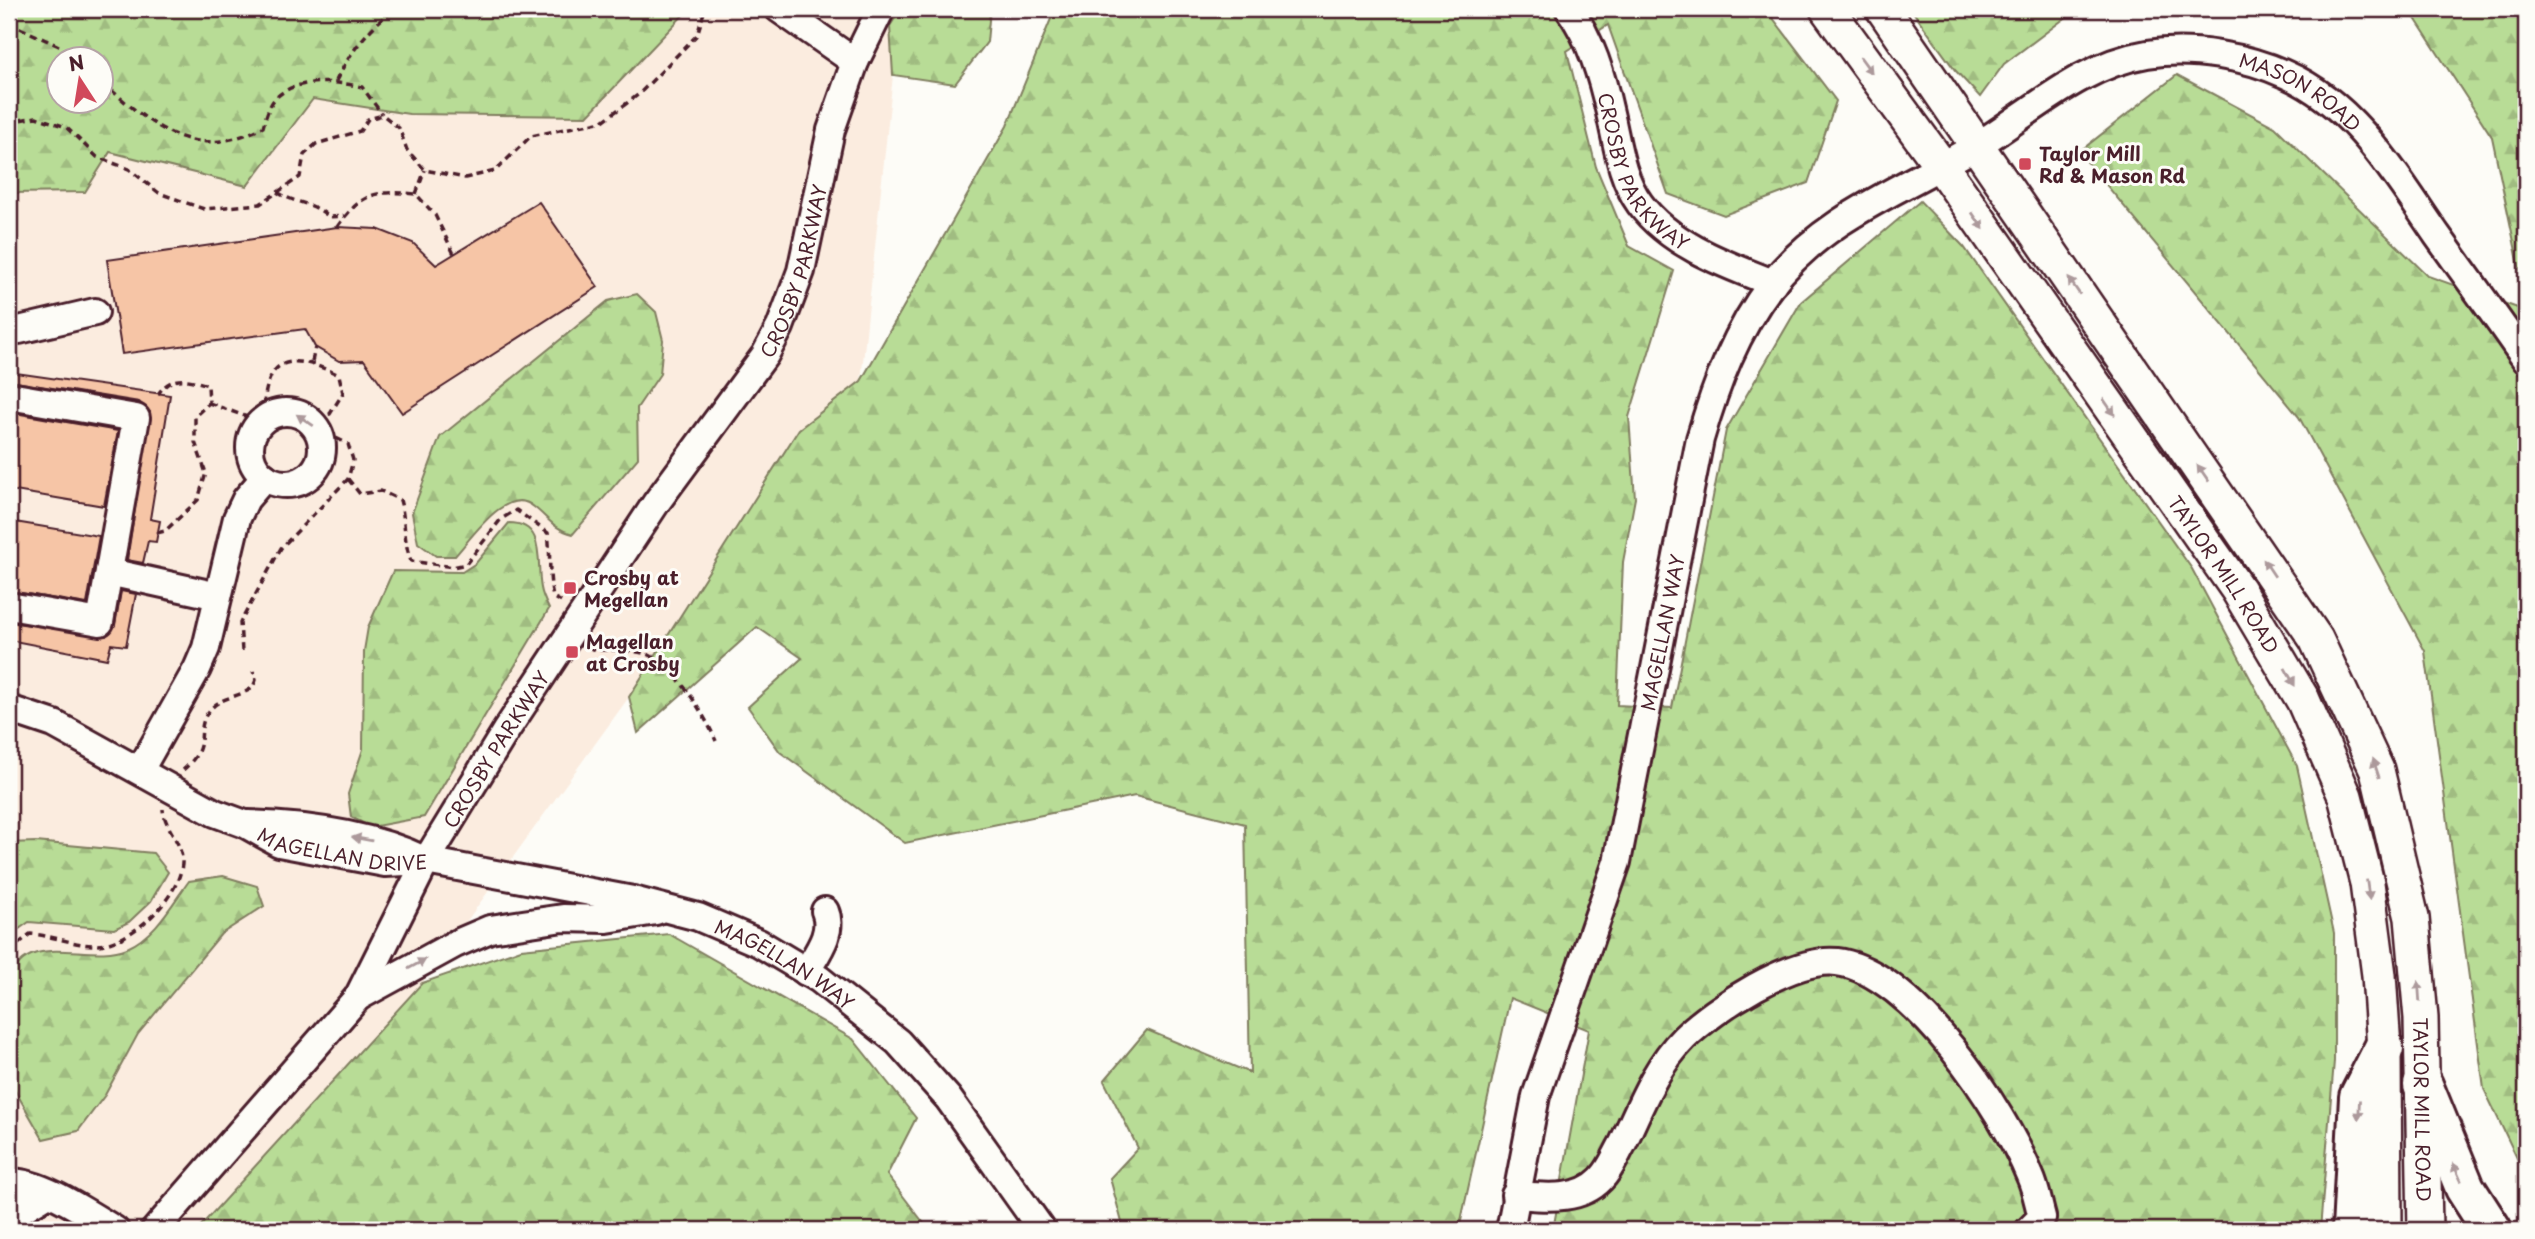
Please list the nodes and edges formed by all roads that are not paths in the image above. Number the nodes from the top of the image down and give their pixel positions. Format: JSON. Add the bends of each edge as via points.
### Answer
{"nodes":[{"id":1,"x":779,"y":9,"type":"edge"},
{"id":2,"x":881,"y":9,"type":"edge"},
{"id":3,"x":1569,"y":9,"type":"edge"},
{"id":4,"x":1827,"y":9,"type":"edge"},
{"id":5,"x":1883,"y":9,"type":"edge"},
{"id":6,"x":855,"y":62,"type":"junction"},
{"id":7,"x":1977,"y":145,"type":"junction"},
{"id":8,"x":1940,"y":164,"type":"junction"},
{"id":9,"x":1773,"y":283,"type":"junction"},
{"id":10,"x":95,"y":312,"type":"dead end"},
{"id":11,"x":9,"y":330,"type":"edge"},
{"id":12,"x":2526,"y":360,"type":"edge"},
{"id":13,"x":9,"y":396,"type":"edge"},
{"id":14,"x":265,"y":477,"type":"junction"},
{"id":15,"x":109,"y":572,"type":"junction"},
{"id":16,"x":218,"y":596,"type":"junction"},
{"id":17,"x":9,"y":606,"type":"edge"},
{"id":18,"x":9,"y":709,"type":"edge"},
{"id":19,"x":140,"y":770,"type":"junction"},
{"id":20,"x":426,"y":861,"type":"junction"},
{"id":21,"x":672,"y":909,"type":"junction"},
{"id":22,"x":825,"y":911,"type":"dead end"},
{"id":23,"x":806,"y":971,"type":"junction"},
{"id":24,"x":358,"y":997,"type":"junction"},
{"id":25,"x":2384,"y":1048,"type":"junction"},
{"id":26,"x":2423,"y":1085,"type":"junction"},
{"id":27,"x":9,"y":1182,"type":"edge"},
{"id":28,"x":47,"y":1194,"type":"junction"},
{"id":29,"x":1515,"y":1195,"type":"junction"},
{"id":30,"x":9,"y":1217,"type":"edge"},
{"id":31,"x":115,"y":1230,"type":"edge"},
{"id":32,"x":155,"y":1230,"type":"edge"},
{"id":33,"x":1042,"y":1230,"type":"edge"},
{"id":34,"x":1510,"y":1230,"type":"edge"},
{"id":35,"x":2029,"y":1230,"type":"edge"},
{"id":36,"x":2352,"y":1230,"type":"edge"},
{"id":37,"x":2385,"y":1230,"type":"edge"},
{"id":38,"x":2425,"y":1230,"type":"edge"},
{"id":39,"x":2492,"y":1230,"type":"edge"}],
"edges":[{"from":1,"to":6,"type":"street"},
{"from":2,"to":6,"type":"street","name":"CROSBY PARKWAY"},
{"from":3,"to":9,"type":"street","name":"CROSBY PARKWAY","via":[[1592,50],[1621,161],[1640,204],[1660,225],[1693,247]]},
{"from":4,"to":8,"type":"main road","name":"TAYLOR MILL ROAD","one_way":true},
{"from":5,"to":7,"type":"main road","name":"TAYLOR MILL ROAD"},
{"from":6,"to":20,"type":"street","name":"CROSBY PARKWAY","via":[[831,130],[801,271],[780,327],[743,387],[581,614]]},
{"from":7,"to":8,"type":"street","name":"MAGELLAN WAY"},
{"from":7,"to":12,"type":"street","name":"MASON ROAD","via":[[2067,84],[2120,61],[2168,52],[2263,65],[2289,76],[2342,111],[2387,163]]},
{"from":26,"to":7,"type":"main road","name":"TAYLOR MILL ROAD","one_way":true,"via":[[2412,918],[2377,770],[2363,734],[2316,639]]},
{"from":8,"to":9,"type":"street","name":"MAGELLAN WAY","via":[[1873,200],[1798,256]]},
{"from":8,"to":25,"type":"main road","name":"TAYLOR MILL ROAD","one_way":true,"via":[[2238,590],[2303,700],[2345,796],[2358,839],[2378,962]]},
{"from":9,"to":29,"type":"street","name":"MAGELLAN WAY","via":[[1730,354],[1700,439],[1616,862],[1536,1096]]},
{"from":10,"to":11,"type":"street"},
{"from":13,"to":15,"type":"street","via":[[136,418]]},
{"from":14,"to":14,"type":"street","one_way":true,"via":[[285,484],[297,482],[315,469],[320,460],[320,437],[314,417],[283,412],[261,422],[250,440],[250,451]]},
{"from":14,"to":16,"type":"street","via":[[237,518]]},
{"from":15,"to":16,"type":"street"},
{"from":15,"to":17,"type":"street","via":[[100,622]]},
{"from":16,"to":19,"type":"street","via":[[197,669]]},
{"from":18,"to":19,"type":"street","name":"MAGELLAN DRIVE","via":[[54,724]]},
{"from":19,"to":20,"type":"street","name":"MAGELLAN DRIVE","via":[[215,813],[245,824],[284,825],[392,844]]},
{"from":20,"to":21,"type":"street","name":"MAGELLAN WAY"},
{"from":20,"to":24,"type":"street","name":"CROSBY PARKWAY"},
{"from":21,"to":23,"type":"street","name":"MAGELLAN WAY","via":[[735,932]]},
{"from":24,"to":21,"type":"street","one_way":true,"via":[[490,929]]},
{"from":22,"to":23,"type":"street","via":[[829,920],[825,940]]},
{"from":23,"to":33,"type":"street","name":"MAGELLAN WAY","via":[[886,1030],[929,1075]]},
{"from":24,"to":32,"type":"street","name":"CROSBY PARKWAY"},
{"from":25,"to":36,"type":"highway","one_way":true,"via":[[2360,1097]]},
{"from":25,"to":37,"type":"main road","name":"TAYLOR MILL ROAD"},
{"from":26,"to":38,"type":"main road","name":"TAYLOR MILL ROAD"},
{"from":39,"to":26,"type":"highway","one_way":true,"via":[[2460,1179]]},
{"from":27,"to":28,"type":"street","via":[[18,1181]]},
{"from":28,"to":30,"type":"street"},
{"from":28,"to":31,"type":"street"},
{"from":29,"to":34,"type":"street","name":"MAGELLAN WAY"},
{"from":29,"to":35,"type":"street","via":[[1573,1195],[1600,1180],[1661,1067],[1686,1037],[1730,1001],[1772,978],[1835,962],[1852,965],[1902,995],[1980,1086],[2031,1178],[2042,1217]]}]}
